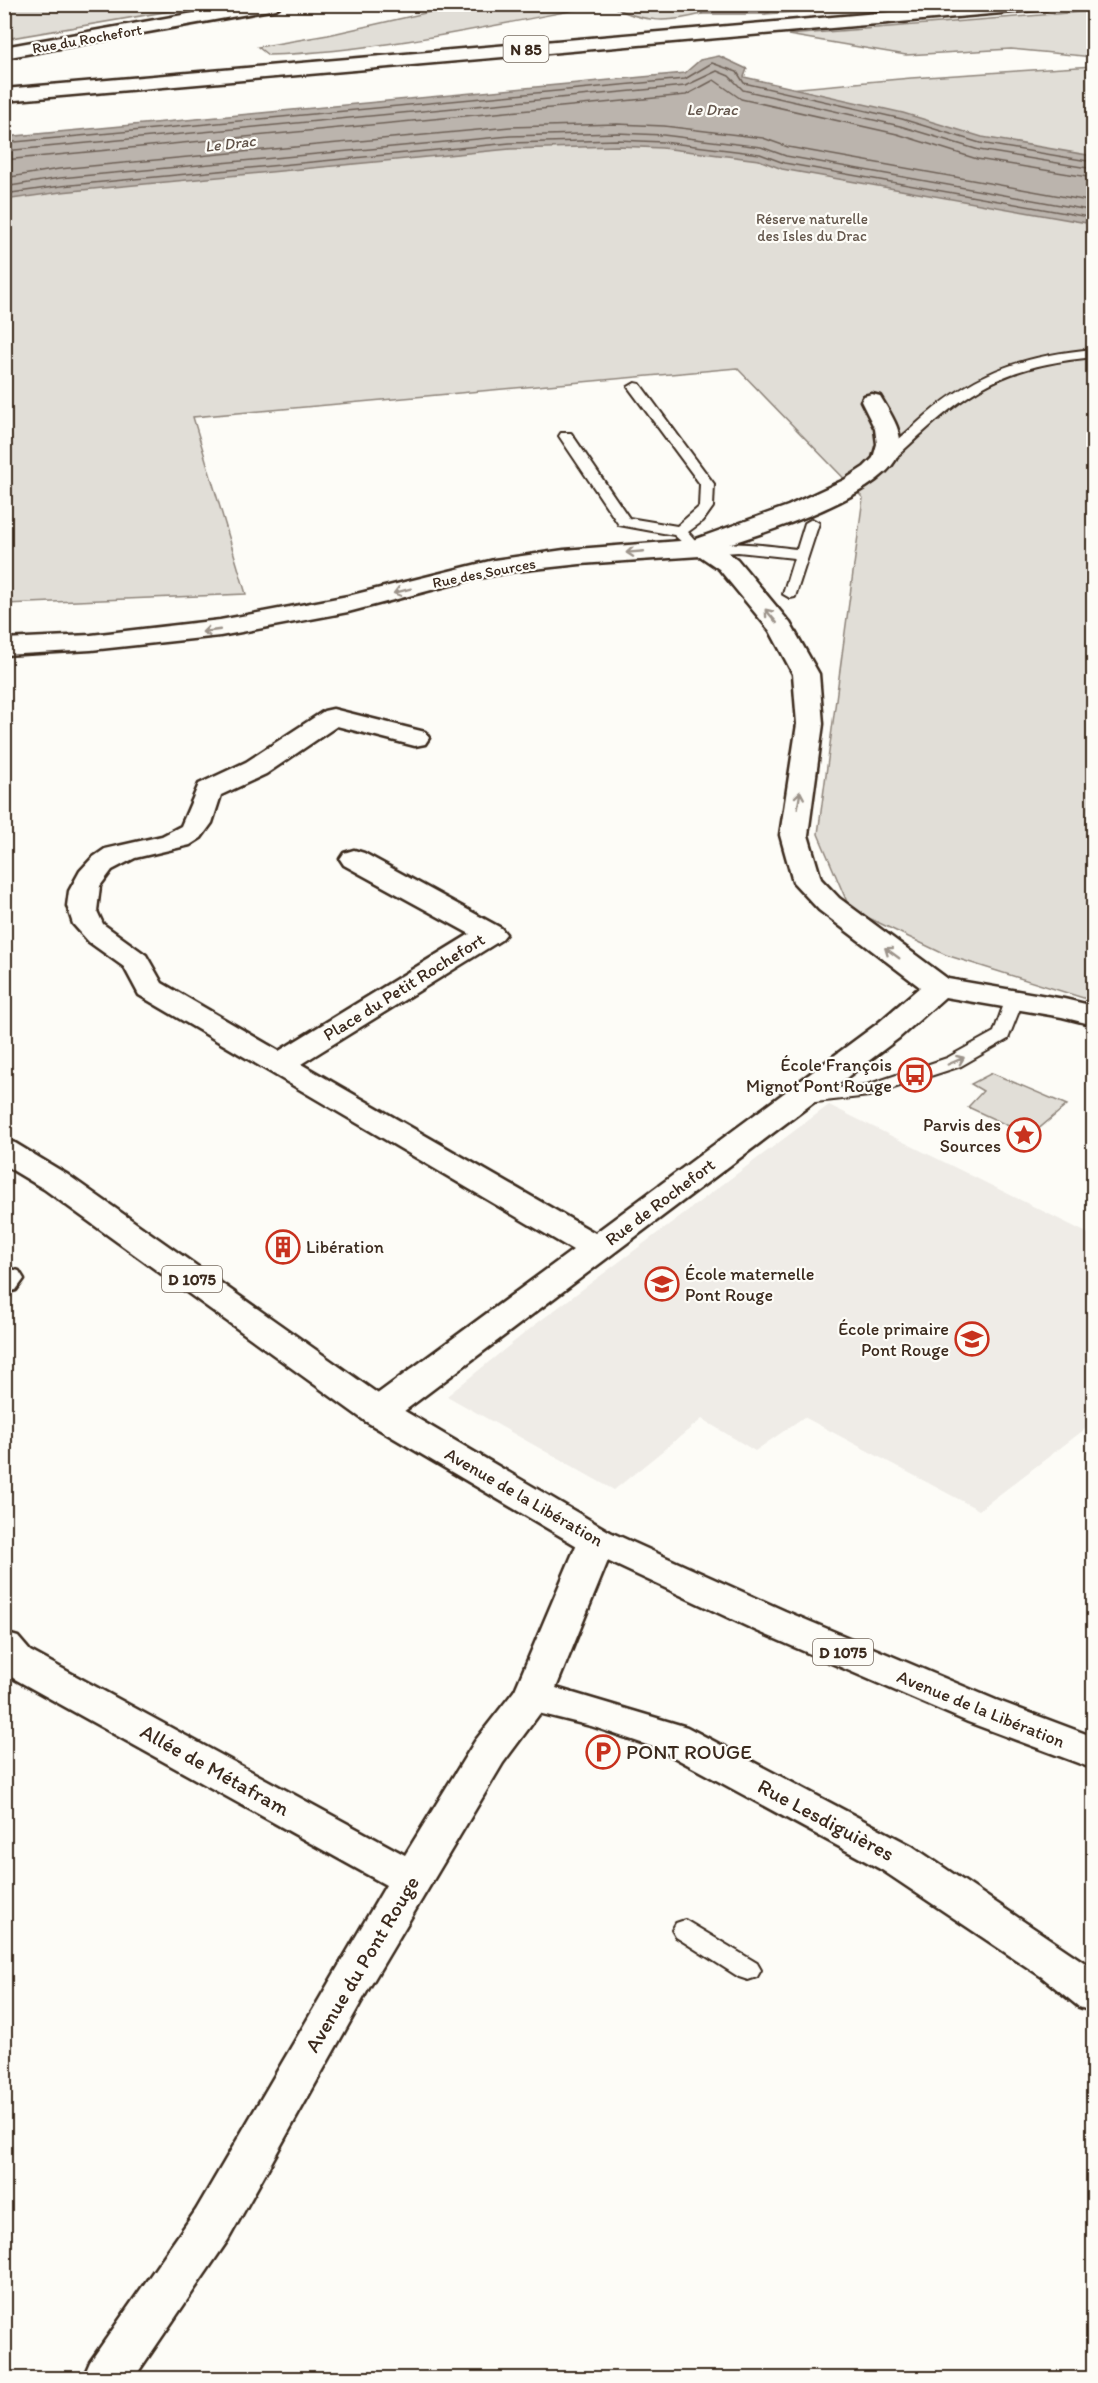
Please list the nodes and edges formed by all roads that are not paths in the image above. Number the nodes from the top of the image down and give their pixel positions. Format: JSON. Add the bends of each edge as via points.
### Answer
{"nodes":[{"id":1,"x":276,"y":4,"type":"edge"},
{"id":2,"x":1047,"y":4,"type":"edge"},
{"id":3,"x":4,"y":53,"type":"edge"},
{"id":4,"x":4,"y":95,"type":"edge"},
{"id":5,"x":1094,"y":353,"type":"edge"},
{"id":6,"x":635,"y":387,"type":"dead end"},
{"id":7,"x":872,"y":401,"type":"dead end"},
{"id":8,"x":566,"y":436,"type":"dead end"},
{"id":9,"x":884,"y":460,"type":"junction"},
{"id":10,"x":812,"y":523,"type":"dead end"},
{"id":11,"x":693,"y":543,"type":"junction"},
{"id":12,"x":802,"y":554,"type":"junction"},
{"id":13,"x":790,"y":594,"type":"dead end"},
{"id":14,"x":4,"y":647,"type":"edge"},
{"id":15,"x":415,"y":738,"type":"dead end"},
{"id":16,"x":354,"y":859,"type":"dead end"},
{"id":17,"x":939,"y":987,"type":"junction"},
{"id":18,"x":1014,"y":1001,"type":"junction"},
{"id":19,"x":1094,"y":1016,"type":"edge"},
{"id":20,"x":279,"y":1064,"type":"junction"},
{"id":21,"x":798,"y":1098,"type":"junction"},
{"id":22,"x":4,"y":1150,"type":"edge"},
{"id":23,"x":597,"y":1249,"type":"junction"},
{"id":24,"x":378,"y":1412,"type":"junction"},
{"id":25,"x":597,"y":1541,"type":"junction"},
{"id":26,"x":8,"y":1656,"type":"edge"},
{"id":27,"x":532,"y":1697,"type":"junction"},
{"id":28,"x":1094,"y":1754,"type":"edge"},
{"id":29,"x":412,"y":1879,"type":"junction"},
{"id":30,"x":685,"y":1930,"type":"dead end"},
{"id":31,"x":748,"y":1970,"type":"dead end"},
{"id":32,"x":1094,"y":1994,"type":"edge"},
{"id":33,"x":107,"y":2379,"type":"edge"}],
"edges":[{"from":1,"to":3,"type":"main road","name":"Rue du Rochefort"},
{"from":2,"to":4,"type":"main road","number":"N 85"},
{"from":5,"to":9,"type":"lane","via":[[1065,354],[1010,365],[947,402]]},
{"from":6,"to":11,"type":"lane","via":[[707,484],[710,496]]},
{"from":7,"to":9,"type":"main road","via":[[888,432],[890,446]]},
{"from":8,"to":11,"type":"lane","via":[[624,522]]},
{"from":9,"to":11,"type":"main road","name":"Rue des Sources","via":[[857,483],[786,515]]},
{"from":10,"to":12,"type":"lane"},
{"from":11,"to":12,"type":"lane"},
{"from":11,"to":14,"type":"main road","name":"Rue des Sources","one_way":true,"via":[[514,564],[350,604],[219,630],[141,640]]},
{"from":17,"to":11,"type":"main road","one_way":true,"via":[[829,904],[807,882],[794,835],[810,724],[806,674],[781,628],[728,564]]},
{"from":12,"to":13,"type":"lane"},
{"from":15,"to":20,"type":"main road","via":[[333,717],[256,768],[209,790],[199,821],[191,832],[177,841],[116,854],[98,865],[86,882],[81,898],[84,918],[97,934],[134,961],[150,989]]},
{"from":16,"to":20,"type":"main road","name":"Place du Petit Rochefort","via":[[491,934]]},
{"from":17,"to":18,"type":"main road"},
{"from":17,"to":21,"type":"main road","name":"Rue de Rochefort","via":[[888,1031]]},
{"from":18,"to":19,"type":"main road"},
{"from":21,"to":18,"type":"lane","one_way":true,"via":[[869,1090],[954,1062],[1002,1035]]},
{"from":20,"to":23,"type":"main road"},
{"from":21,"to":23,"type":"main road","name":"Rue de Rochefort"},
{"from":22,"to":24,"type":"main road","name":"Avenue de la Libération","number":"D 1075","via":[[56,1182]]},
{"from":23,"to":24,"type":"main road","name":"Rue de Rochefort"},
{"from":24,"to":25,"type":"main road","name":"Avenue de la Libération","number":"D 1075"},
{"from":25,"to":27,"type":"main road","name":"Avenue du Pont Rouge"},
{"from":25,"to":28,"type":"main road","name":"Avenue de la Libération","number":"D 1075","via":[[834,1648]]},
{"from":26,"to":29,"type":"main road","name":"Allée de Métafram"},
{"from":27,"to":29,"type":"main road","name":"Avenue du Pont Rouge","via":[[489,1752]]},
{"from":27,"to":32,"type":"main road","name":"Rue Lesdiguières","via":[[673,1738],[725,1765],[897,1858]]},
{"from":29,"to":33,"type":"main road","name":"Avenue du Pont Rouge","via":[[212,2225]]},
{"from":30,"to":31,"type":"lane"}]}
